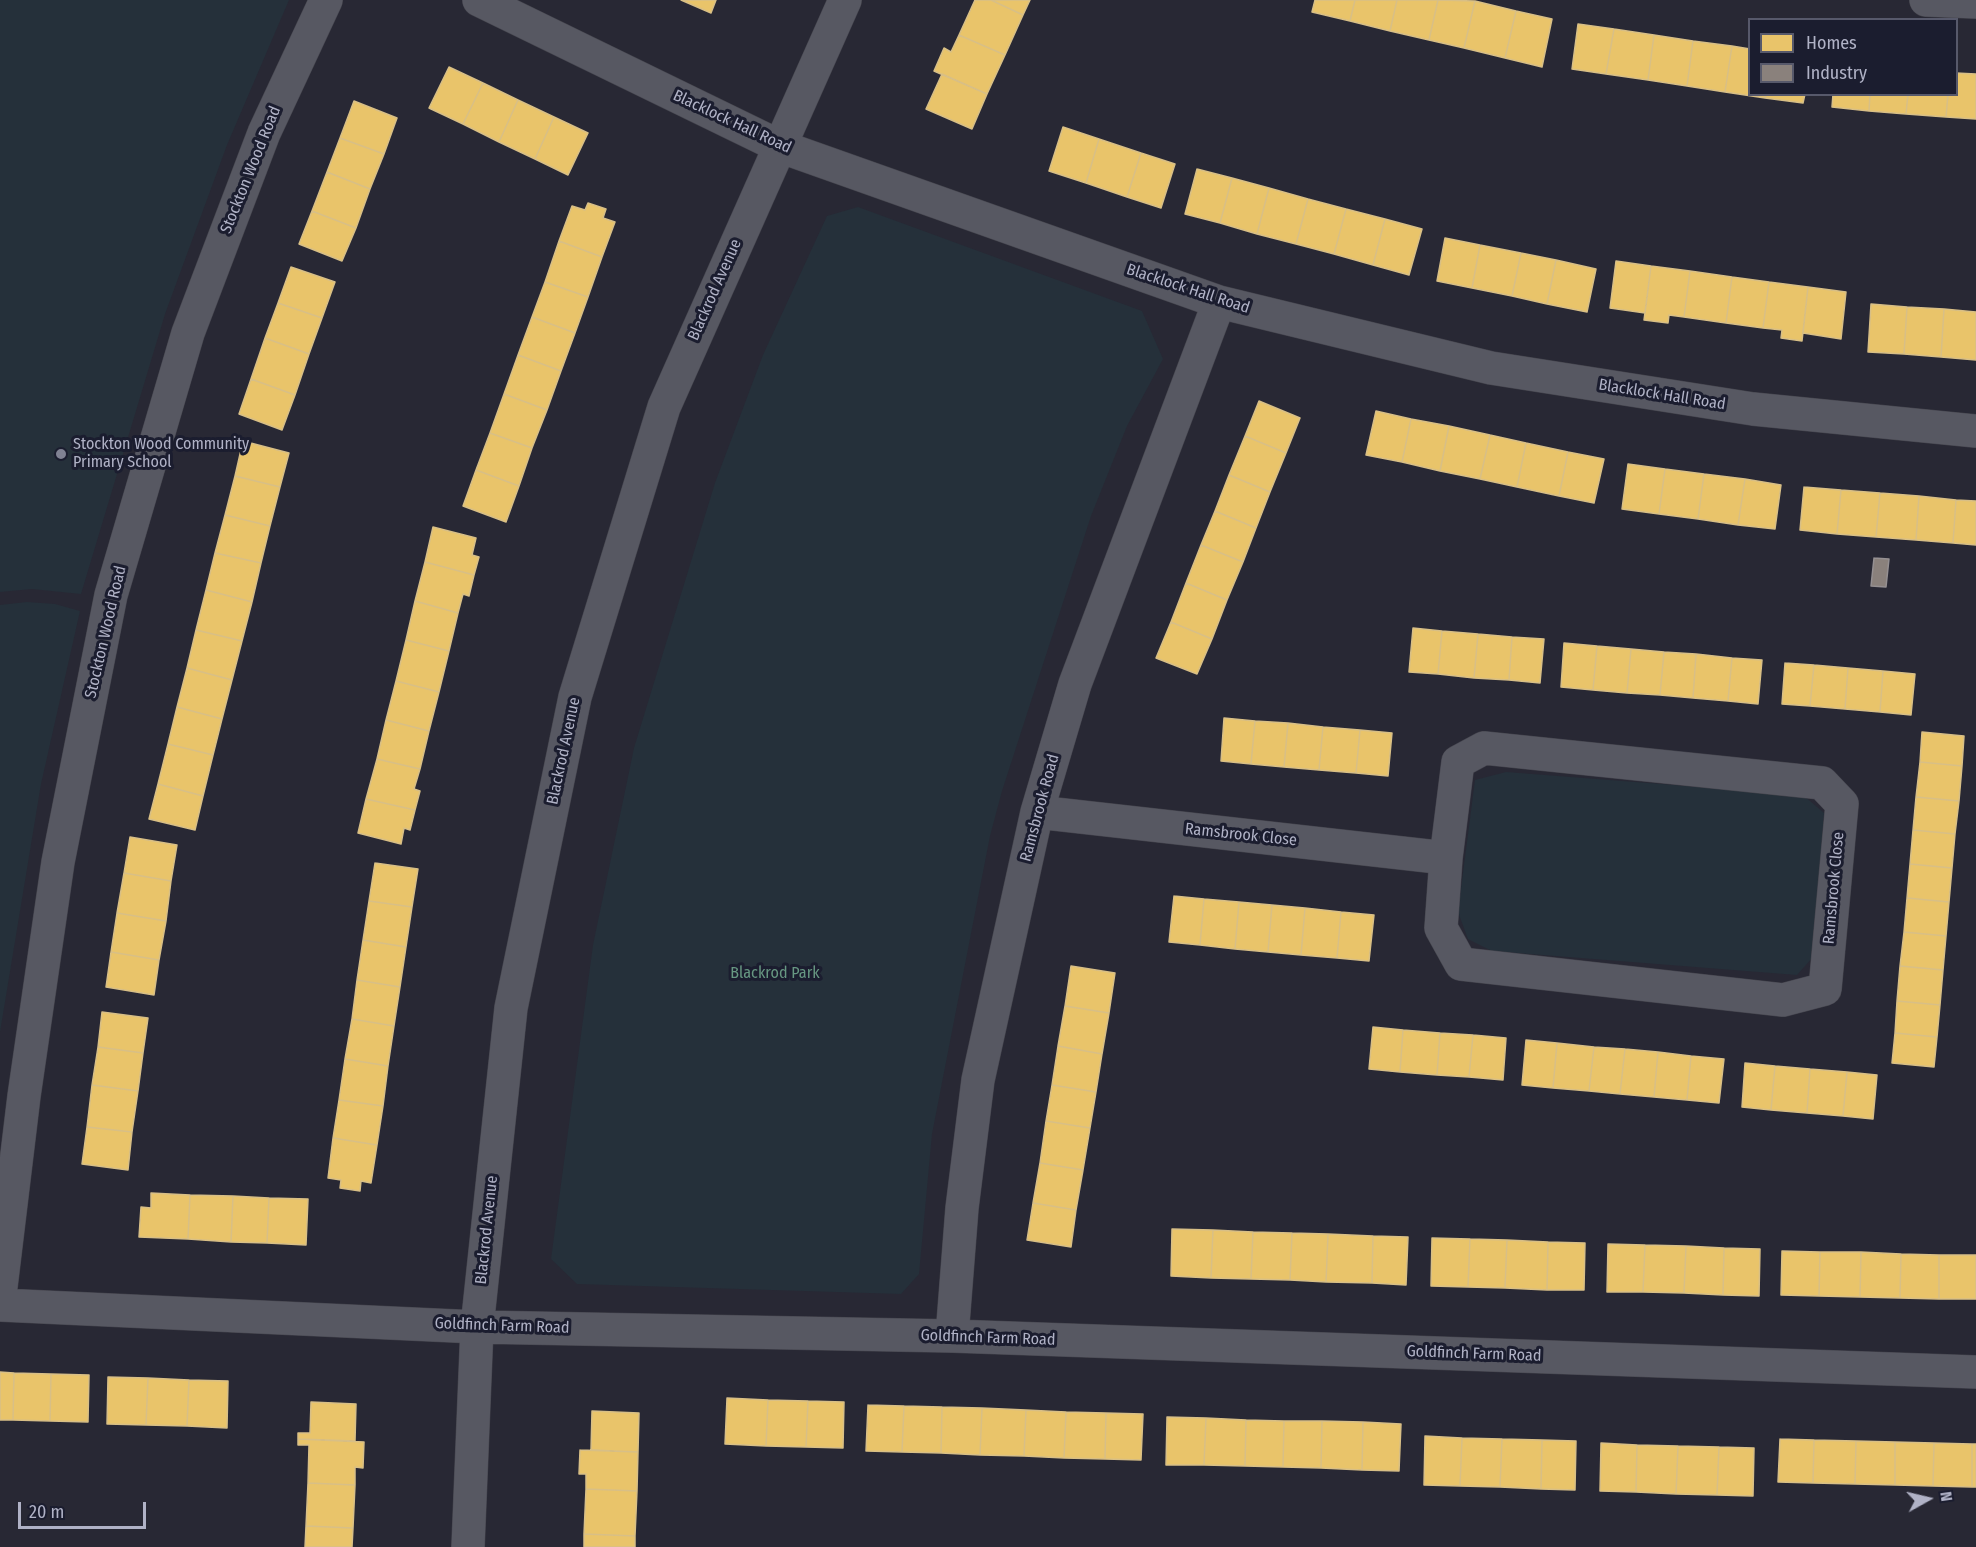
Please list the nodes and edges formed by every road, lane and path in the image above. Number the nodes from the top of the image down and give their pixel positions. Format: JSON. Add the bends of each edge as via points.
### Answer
{"nodes":[{"id":1,"x":326,"y":0,"type":"edge"},
{"id":2,"x":479,"y":0,"type":"edge"},
{"id":3,"x":845,"y":0,"type":"edge"},
{"id":4,"x":1926,"y":0,"type":"edge"},
{"id":5,"x":1976,"y":2,"type":"edge"},
{"id":6,"x":779,"y":146,"type":"junction"},
{"id":7,"x":1219,"y":302,"type":"junction"},
{"id":8,"x":1976,"y":431,"type":"edge"},
{"id":9,"x":1037,"y":812,"type":"junction"},
{"id":10,"x":1446,"y":858,"type":"junction"},
{"id":11,"x":0,"y":1295,"type":"edge"},
{"id":12,"x":0,"y":1305,"type":"edge"},
{"id":13,"x":477,"y":1327,"type":"junction"},
{"id":14,"x":952,"y":1336,"type":"junction"},
{"id":15,"x":1976,"y":1372,"type":"edge"},
{"id":16,"x":468,"y":1547,"type":"edge"}],
"edges":[{"from":1,"to":11,"type":"street","name":"Stockton Wood Road","via":[[264,133],[188,333],[111,595],[58,862]]},
{"from":2,"to":6,"type":"street","name":"Blacklock Hall Road"},
{"from":3,"to":6,"type":"street","name":"Blackrod Avenue"},
{"from":4,"to":5,"type":"street"},
{"from":6,"to":7,"type":"street","name":"Blacklock Hall Road"},
{"from":6,"to":13,"type":"street","name":"Blackrod Avenue","via":[[664,407],[574,697],[511,1008]]},
{"from":7,"to":8,"type":"street","name":"Blacklock Hall Road","via":[[1491,368],[1753,410]]},
{"from":7,"to":9,"type":"street","name":"Ramsbrook Road","via":[[1075,684]]},
{"from":9,"to":10,"type":"street","name":"Ramsbrook Close"},
{"from":9,"to":14,"type":"street","name":"Ramsbrook Road","via":[[978,1080]]},
{"from":10,"to":10,"type":"street","name":"Ramsbrook Close","via":[[1458,762],[1484,748],[1822,783],[1842,804],[1825,989],[1783,1000],[1461,964],[1441,928]]},
{"from":12,"to":13,"type":"street","name":"Goldfinch Farm Road"},
{"from":13,"to":14,"type":"street","name":"Goldfinch Farm Road"},
{"from":13,"to":16,"type":"street","name":"Blackrod Avenue"},
{"from":14,"to":15,"type":"street","name":"Goldfinch Farm Road"}]}
